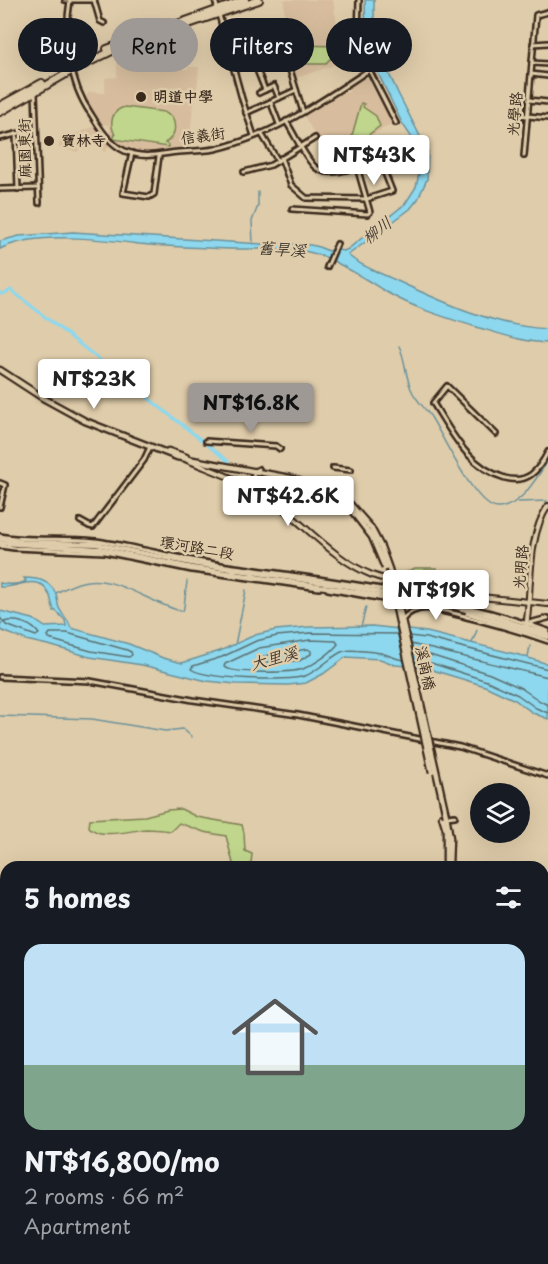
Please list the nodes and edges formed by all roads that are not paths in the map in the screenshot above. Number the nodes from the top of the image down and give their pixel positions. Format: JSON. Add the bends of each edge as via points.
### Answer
{"nodes":[{"id":1,"x":65,"y":0,"type":"edge"},
{"id":2,"x":94,"y":0,"type":"edge"},
{"id":3,"x":215,"y":0,"type":"edge"},
{"id":4,"x":245,"y":0,"type":"edge"},
{"id":5,"x":259,"y":0,"type":"edge"},
{"id":6,"x":359,"y":0,"type":"edge"},
{"id":7,"x":70,"y":1,"type":"edge"},
{"id":8,"x":219,"y":11,"type":"junction"},
{"id":9,"x":548,"y":12,"type":"edge"},
{"id":10,"x":69,"y":18,"type":"edge"},
{"id":11,"x":358,"y":18,"type":"edge"},
{"id":12,"x":104,"y":23,"type":"dead end"},
{"id":13,"x":548,"y":43,"type":"edge"},
{"id":14,"x":533,"y":44,"type":"junction"},
{"id":15,"x":98,"y":54,"type":"edge"},
{"id":16,"x":532,"y":63,"type":"junction"},
{"id":17,"x":548,"y":64,"type":"edge"},
{"id":18,"x":65,"y":72,"type":"edge"},
{"id":19,"x":67,"y":72,"type":"edge"},
{"id":20,"x":74,"y":72,"type":"edge"},
{"id":21,"x":258,"y":72,"type":"edge"},
{"id":22,"x":292,"y":72,"type":"edge"},
{"id":23,"x":366,"y":72,"type":"edge"},
{"id":24,"x":370,"y":72,"type":"edge"},
{"id":25,"x":531,"y":74,"type":"junction"},
{"id":26,"x":548,"y":76,"type":"edge"},
{"id":27,"x":265,"y":90,"type":"junction"},
{"id":28,"x":297,"y":90,"type":"junction"},
{"id":29,"x":35,"y":92,"type":"junction"},
{"id":30,"x":259,"y":93,"type":"dead end"},
{"id":31,"x":280,"y":98,"type":"junction"},
{"id":32,"x":529,"y":100,"type":"junction"},
{"id":33,"x":548,"y":102,"type":"edge"},
{"id":34,"x":271,"y":103,"type":"junction"},
{"id":35,"x":0,"y":106,"type":"edge"},
{"id":36,"x":0,"y":112,"type":"edge"},
{"id":37,"x":303,"y":112,"type":"junction"},
{"id":38,"x":246,"y":113,"type":"junction"},
{"id":39,"x":518,"y":115,"type":"dead end"},
{"id":40,"x":527,"y":116,"type":"junction"},
{"id":41,"x":548,"y":118,"type":"edge"},
{"id":42,"x":286,"y":121,"type":"junction"},
{"id":43,"x":396,"y":123,"type":"dead end"},
{"id":44,"x":279,"y":124,"type":"junction"},
{"id":45,"x":36,"y":129,"type":"junction"},
{"id":46,"x":261,"y":133,"type":"junction"},
{"id":47,"x":16,"y":135,"type":"junction"},
{"id":48,"x":254,"y":136,"type":"junction"},
{"id":49,"x":0,"y":138,"type":"edge"},
{"id":50,"x":315,"y":138,"type":"dead end"},
{"id":51,"x":301,"y":146,"type":"junction"},
{"id":52,"x":396,"y":150,"type":"dead end"},
{"id":53,"x":132,"y":153,"type":"junction"},
{"id":54,"x":159,"y":156,"type":"junction"},
{"id":55,"x":524,"y":156,"type":"dead end"},
{"id":56,"x":379,"y":158,"type":"junction"},
{"id":57,"x":279,"y":159,"type":"junction"},
{"id":58,"x":357,"y":167,"type":"junction"},
{"id":59,"x":244,"y":172,"type":"dead end"},
{"id":60,"x":38,"y":188,"type":"junction"},
{"id":61,"x":0,"y":189,"type":"edge"},
{"id":62,"x":18,"y":189,"type":"junction"},
{"id":63,"x":367,"y":199,"type":"junction"},
{"id":64,"x":39,"y":203,"type":"dead end"},
{"id":65,"x":292,"y":209,"type":"dead end"},
{"id":66,"x":337,"y":244,"type":"dead end"},
{"id":67,"x":327,"y":267,"type":"dead end"},
{"id":68,"x":0,"y":368,"type":"edge"},
{"id":69,"x":496,"y":434,"type":"dead end"},
{"id":70,"x":206,"y":441,"type":"dead end"},
{"id":71,"x":150,"y":447,"type":"junction"},
{"id":72,"x":280,"y":449,"type":"dead end"},
{"id":73,"x":548,"y":452,"type":"edge"},
{"id":74,"x":186,"y":458,"type":"junction"},
{"id":75,"x":333,"y":468,"type":"dead end"},
{"id":76,"x":257,"y":470,"type":"junction"},
{"id":77,"x":351,"y":470,"type":"dead end"},
{"id":78,"x":2,"y":484,"type":"edge"},
{"id":79,"x":249,"y":486,"type":"junction"},
{"id":80,"x":349,"y":505,"type":"junction"},
{"id":81,"x":548,"y":506,"type":"edge"},
{"id":82,"x":0,"y":507,"type":"edge"},
{"id":83,"x":81,"y":521,"type":"dead end"},
{"id":84,"x":0,"y":541,"type":"edge"},
{"id":85,"x":151,"y":558,"type":"junction"},
{"id":86,"x":388,"y":595,"type":"junction"},
{"id":87,"x":530,"y":603,"type":"junction"},
{"id":88,"x":548,"y":604,"type":"edge"},
{"id":89,"x":465,"y":610,"type":"junction"},
{"id":90,"x":548,"y":618,"type":"edge"},
{"id":91,"x":402,"y":620,"type":"junction"},
{"id":92,"x":526,"y":628,"type":"junction"},
{"id":93,"x":548,"y":635,"type":"edge"},
{"id":94,"x":0,"y":677,"type":"edge"},
{"id":95,"x":548,"y":776,"type":"edge"},
{"id":96,"x":445,"y":816,"type":"junction"},
{"id":97,"x":455,"y":816,"type":"dead end"},
{"id":98,"x":447,"y":861,"type":"edge"}],
"edges":[{"from":1,"to":7,"type":"street"},
{"from":2,"to":7,"type":"street"},
{"from":2,"to":12,"type":"street"},
{"from":3,"to":8,"type":"street"},
{"from":4,"to":8,"type":"main road"},
{"from":5,"to":8,"type":"main road"},
{"from":6,"to":11,"type":"street"},
{"from":7,"to":10,"type":"street","name":"信義街"},
{"from":8,"to":15,"type":"main road","via":[[117,44]]},
{"from":8,"to":38,"type":"street"},
{"from":9,"to":14,"type":"street","name":"光學路","via":[[536,15]]},
{"from":13,"to":14,"type":"street"},
{"from":14,"to":16,"type":"street","name":"光學路"},
{"from":16,"to":17,"type":"street"},
{"from":16,"to":25,"type":"street","name":"光學路"},
{"from":18,"to":35,"type":"main road"},
{"from":19,"to":29,"type":"main road"},
{"from":20,"to":53,"type":"street","name":"信義街","via":[[79,96],[93,117],[113,143]]},
{"from":21,"to":27,"type":"street"},
{"from":22,"to":28,"type":"street"},
{"from":23,"to":37,"type":"street","name":"信義街"},
{"from":24,"to":43,"type":"street"},
{"from":25,"to":26,"type":"street"},
{"from":25,"to":32,"type":"street","name":"光學路"},
{"from":27,"to":30,"type":"street"},
{"from":27,"to":31,"type":"street","via":[[274,86]]},
{"from":28,"to":31,"type":"street"},
{"from":28,"to":37,"type":"street"},
{"from":29,"to":36,"type":"main road"},
{"from":29,"to":45,"type":"street","name":"麻園東街"},
{"from":31,"to":34,"type":"street"},
{"from":32,"to":33,"type":"street"},
{"from":32,"to":40,"type":"street","name":"光學路"},
{"from":34,"to":38,"type":"street"},
{"from":34,"to":44,"type":"street"},
{"from":37,"to":42,"type":"street","name":"信義街"},
{"from":38,"to":48,"type":"street"},
{"from":39,"to":40,"type":"street"},
{"from":40,"to":41,"type":"street"},
{"from":40,"to":55,"type":"street","name":"光學路"},
{"from":42,"to":44,"type":"street","name":"信義街"},
{"from":42,"to":51,"type":"street"},
{"from":44,"to":46,"type":"street","name":"信義街"},
{"from":45,"to":47,"type":"street"},
{"from":45,"to":60,"type":"street","name":"麻園東街"},
{"from":46,"to":48,"type":"street","name":"信義街"},
{"from":46,"to":57,"type":"street"},
{"from":47,"to":49,"type":"street"},
{"from":47,"to":62,"type":"street"},
{"from":48,"to":54,"type":"street","name":"信義街","via":[[213,149]]},
{"from":50,"to":51,"type":"street"},
{"from":51,"to":57,"type":"street"},
{"from":51,"to":58,"type":"street","via":[[313,166],[322,171],[334,173]]},
{"from":52,"to":56,"type":"street"},
{"from":53,"to":54,"type":"street","name":"信義街"},
{"from":53,"to":54,"type":"street","via":[[123,193],[152,197]]},
{"from":56,"to":58,"type":"street"},
{"from":56,"to":63,"type":"street","via":[[392,191]]},
{"from":57,"to":59,"type":"street"},
{"from":57,"to":63,"type":"street","via":[[291,185],[306,198]]},
{"from":58,"to":63,"type":"street"},
{"from":60,"to":62,"type":"street"},
{"from":60,"to":64,"type":"street","name":"麻園東街"},
{"from":61,"to":62,"type":"street"},
{"from":63,"to":65,"type":"street","via":[[370,212],[366,215]]},
{"from":66,"to":67,"type":"street"},
{"from":68,"to":71,"type":"main road","via":[[63,410]]},
{"from":68,"to":74,"type":"main road","via":[[64,408]]},
{"from":69,"to":73,"type":"street","via":[[447,386],[433,403],[467,454],[492,473],[521,480],[533,473]]},
{"from":70,"to":72,"type":"street"},
{"from":71,"to":74,"type":"main road"},
{"from":71,"to":83,"type":"street","via":[[93,527]]},
{"from":74,"to":76,"type":"main road"},
{"from":74,"to":79,"type":"street"},
{"from":75,"to":77,"type":"street"},
{"from":76,"to":79,"type":"street"},
{"from":76,"to":80,"type":"main road","via":[[307,483]]},
{"from":78,"to":82,"type":"street"},
{"from":79,"to":89,"type":"street","via":[[362,570],[437,592]]},
{"from":80,"to":91,"type":"main road","name":"溪南橋","bridge":true,"via":[[371,528],[381,547]]},
{"from":80,"to":96,"type":"main road","name":"溪南橋","bridge":true,"via":[[366,527],[384,565]]},
{"from":81,"to":87,"type":"street","name":"光明路","via":[[535,536]]},
{"from":84,"to":85,"type":"street","name":"環河路二段","via":[[96,544]]},
{"from":85,"to":86,"type":"street","name":"環河路二段"},
{"from":85,"to":86,"type":"street","name":"環河路二段"},
{"from":86,"to":89,"type":"street"},
{"from":86,"to":89,"type":"street"},
{"from":87,"to":88,"type":"street"},
{"from":87,"to":89,"type":"street","via":[[481,597]]},
{"from":87,"to":92,"type":"street","name":"光明路"},
{"from":89,"to":91,"type":"street","bridge":true,"via":[[457,614],[421,608],[410,611]]},
{"from":89,"to":92,"type":"street"},
{"from":90,"to":92,"type":"street"},
{"from":91,"to":96,"type":"main road","name":"溪南橋","bridge":true},
{"from":92,"to":93,"type":"street"},
{"from":94,"to":95,"type":"street","via":[[90,681],[298,715],[460,747]]},
{"from":96,"to":97,"type":"street"},
{"from":96,"to":98,"type":"main road"}]}
